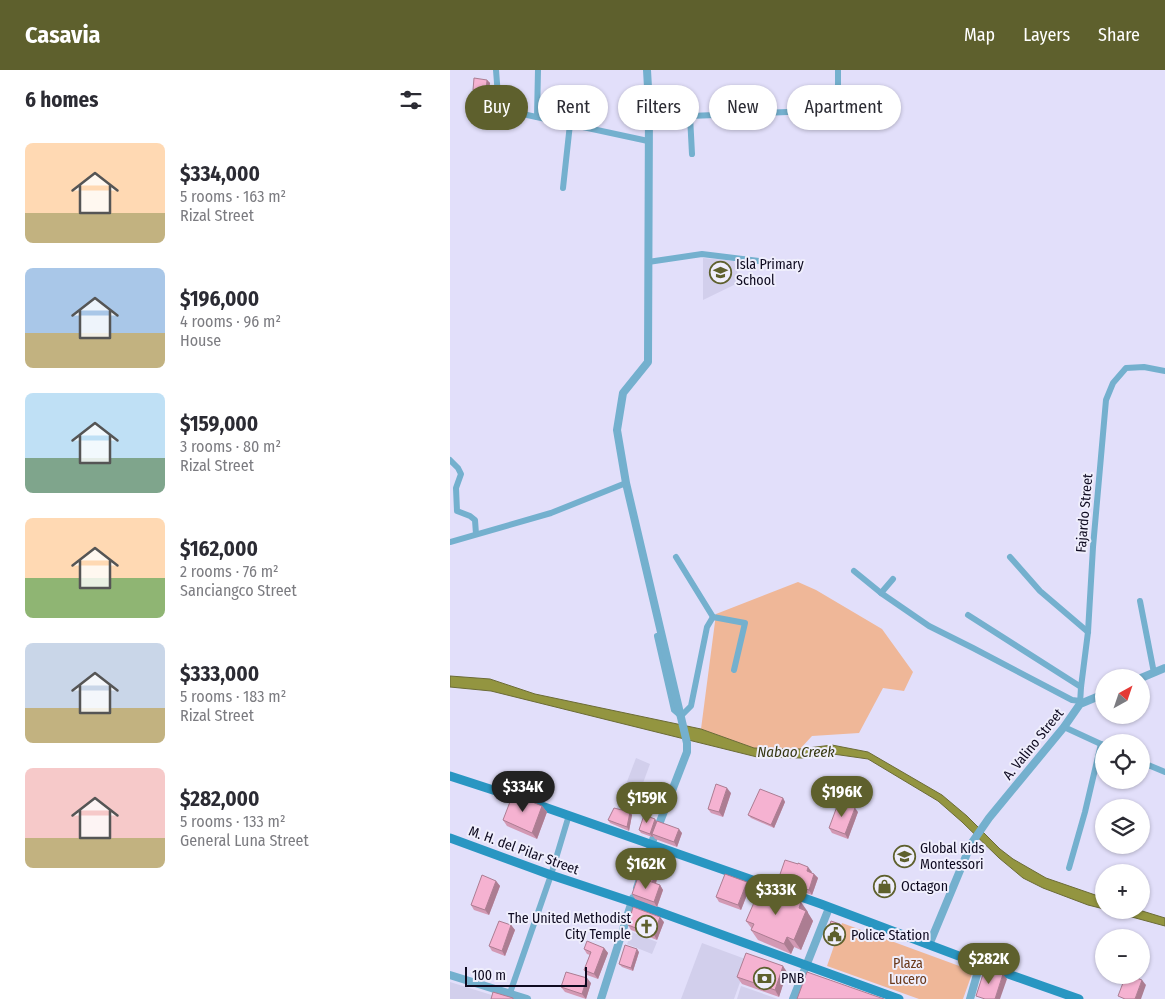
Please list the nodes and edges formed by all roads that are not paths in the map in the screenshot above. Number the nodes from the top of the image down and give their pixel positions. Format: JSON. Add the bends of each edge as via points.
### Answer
{"nodes":[{"id":1,"x":496,"y":70,"type":"edge"},
{"id":2,"x":538,"y":70,"type":"edge"},
{"id":3,"x":647,"y":70,"type":"edge"},
{"id":4,"x":838,"y":70,"type":"edge"},
{"id":5,"x":537,"y":117,"type":"joint"},
{"id":6,"x":569,"y":130,"type":"edge"},
{"id":7,"x":598,"y":130,"type":"edge"},
{"id":8,"x":648,"y":141,"type":"junction"},
{"id":9,"x":692,"y":154,"type":"dead end"},
{"id":10,"x":563,"y":188,"type":"dead end"},
{"id":11,"x":759,"y":261,"type":"dead end"},
{"id":12,"x":648,"y":262,"type":"junction"},
{"id":13,"x":1165,"y":371,"type":"edge"},
{"id":14,"x":450,"y":460,"type":"edge"},
{"id":15,"x":626,"y":483,"type":"junction"},
{"id":16,"x":476,"y":534,"type":"junction"},
{"id":17,"x":450,"y":542,"type":"edge"},
{"id":18,"x":676,"y":557,"type":"dead end"},
{"id":19,"x":1010,"y":557,"type":"dead end"},
{"id":20,"x":854,"y":571,"type":"dead end"},
{"id":21,"x":893,"y":579,"type":"dead end"},
{"id":22,"x":881,"y":593,"type":"junction"},
{"id":23,"x":1140,"y":601,"type":"dead end"},
{"id":24,"x":968,"y":615,"type":"dead end"},
{"id":25,"x":713,"y":616,"type":"junction"},
{"id":26,"x":1088,"y":632,"type":"junction"},
{"id":27,"x":657,"y":636,"type":"dead end"},
{"id":28,"x":1165,"y":668,"type":"edge"},
{"id":29,"x":734,"y":670,"type":"dead end"},
{"id":30,"x":1154,"y":673,"type":"junction"},
{"id":31,"x":1150,"y":675,"type":"edge"},
{"id":32,"x":1081,"y":687,"type":"junction"},
{"id":33,"x":1095,"y":697,"type":"edge"},
{"id":34,"x":1080,"y":702,"type":"junction"},
{"id":35,"x":682,"y":720,"type":"junction"},
{"id":36,"x":1064,"y":727,"type":"junction"},
{"id":37,"x":1095,"y":741,"type":"edge"},
{"id":38,"x":1150,"y":766,"type":"edge"},
{"id":39,"x":1095,"y":772,"type":"edge"},
{"id":40,"x":1165,"y":772,"type":"edge"},
{"id":41,"x":450,"y":776,"type":"edge"},
{"id":42,"x":569,"y":815,"type":"junction"},
{"id":43,"x":450,"y":838,"type":"edge"},
{"id":44,"x":651,"y":845,"type":"junction"},
{"id":45,"x":1069,"y":868,"type":"dead end"},
{"id":46,"x":551,"y":875,"type":"junction"},
{"id":47,"x":632,"y":902,"type":"junction"},
{"id":48,"x":829,"y":908,"type":"junction"},
{"id":49,"x":929,"y":945,"type":"junction"},
{"id":50,"x":980,"y":964,"type":"junction"},
{"id":51,"x":806,"y":966,"type":"junction"},
{"id":52,"x":450,"y":975,"type":"edge"},
{"id":53,"x":510,"y":993,"type":"junction"},
{"id":54,"x":527,"y":999,"type":"edge"},
{"id":55,"x":601,"y":999,"type":"edge"},
{"id":56,"x":793,"y":999,"type":"edge"},
{"id":57,"x":899,"y":999,"type":"edge"},
{"id":58,"x":970,"y":999,"type":"edge"},
{"id":59,"x":1079,"y":999,"type":"edge"}],
"edges":[{"from":1,"to":5,"type":"street","via":[[499,109]]},
{"from":2,"to":5,"type":"street"},
{"from":3,"to":8,"type":"street"},
{"from":4,"to":9,"type":"street","via":[[838,110],[690,116]]},
{"from":6,"to":10,"type":"street"},
{"from":7,"to":8,"type":"street"},
{"from":8,"to":12,"type":"street"},
{"from":11,"to":12,"type":"street","via":[[702,254]]},
{"from":12,"to":15,"type":"street","via":[[648,362],[623,393],[617,430]]},
{"from":13,"to":26,"type":"street","name":"Fajardo Street","via":[[1126,368],[1113,383],[1106,400]]},
{"from":14,"to":16,"type":"street","via":[[461,474],[456,488],[457,511],[475,520]]},
{"from":15,"to":16,"type":"street","via":[[551,513]]},
{"from":15,"to":35,"type":"street"},
{"from":16,"to":17,"type":"street"},
{"from":18,"to":25,"type":"street"},
{"from":19,"to":26,"type":"street","via":[[1040,591]]},
{"from":20,"to":22,"type":"street"},
{"from":21,"to":22,"type":"street"},
{"from":22,"to":34,"type":"street","via":[[929,626]]},
{"from":23,"to":30,"type":"street"},
{"from":24,"to":32,"type":"street"},
{"from":25,"to":29,"type":"street","via":[[745,623]]},
{"from":25,"to":35,"type":"street","via":[[707,627],[691,706]]},
{"from":26,"to":32,"type":"street","name":"Fajardo Street"},
{"from":27,"to":35,"type":"street","via":[[674,710]]},
{"from":28,"to":30,"type":"street"},
{"from":30,"to":31,"type":"street"},
{"from":32,"to":34,"type":"street","name":"Fajardo Street"},
{"from":33,"to":34,"type":"street","name":"A. Valino Street"},
{"from":34,"to":36,"type":"street","name":"A. Valino Street"},
{"from":35,"to":44,"type":"street","via":[[687,752]]},
{"from":36,"to":37,"type":"street"},
{"from":36,"to":49,"type":"street","name":"A. Valino Street","via":[[971,844]]},
{"from":38,"to":40,"type":"street"},
{"from":39,"to":45,"type":"street"},
{"from":41,"to":42,"type":"main road"},
{"from":42,"to":44,"type":"main road"},
{"from":42,"to":46,"type":"street"},
{"from":43,"to":46,"type":"main road","name":"M. H. del Pilar Street"},
{"from":44,"to":47,"type":"street"},
{"from":44,"to":48,"type":"main road"},
{"from":46,"to":47,"type":"main road","name":"M. H. del Pilar Street"},
{"from":46,"to":53,"type":"street"},
{"from":47,"to":51,"type":"main road","name":"M. H. del Pilar Street"},
{"from":47,"to":55,"type":"street"},
{"from":48,"to":49,"type":"main road"},
{"from":48,"to":51,"type":"street"},
{"from":49,"to":50,"type":"main road"},
{"from":50,"to":58,"type":"street"},
{"from":50,"to":59,"type":"main road"},
{"from":51,"to":56,"type":"street"},
{"from":51,"to":57,"type":"main road","name":"M. H. del Pilar Street"},
{"from":52,"to":53,"type":"street"},
{"from":53,"to":54,"type":"street"}]}
